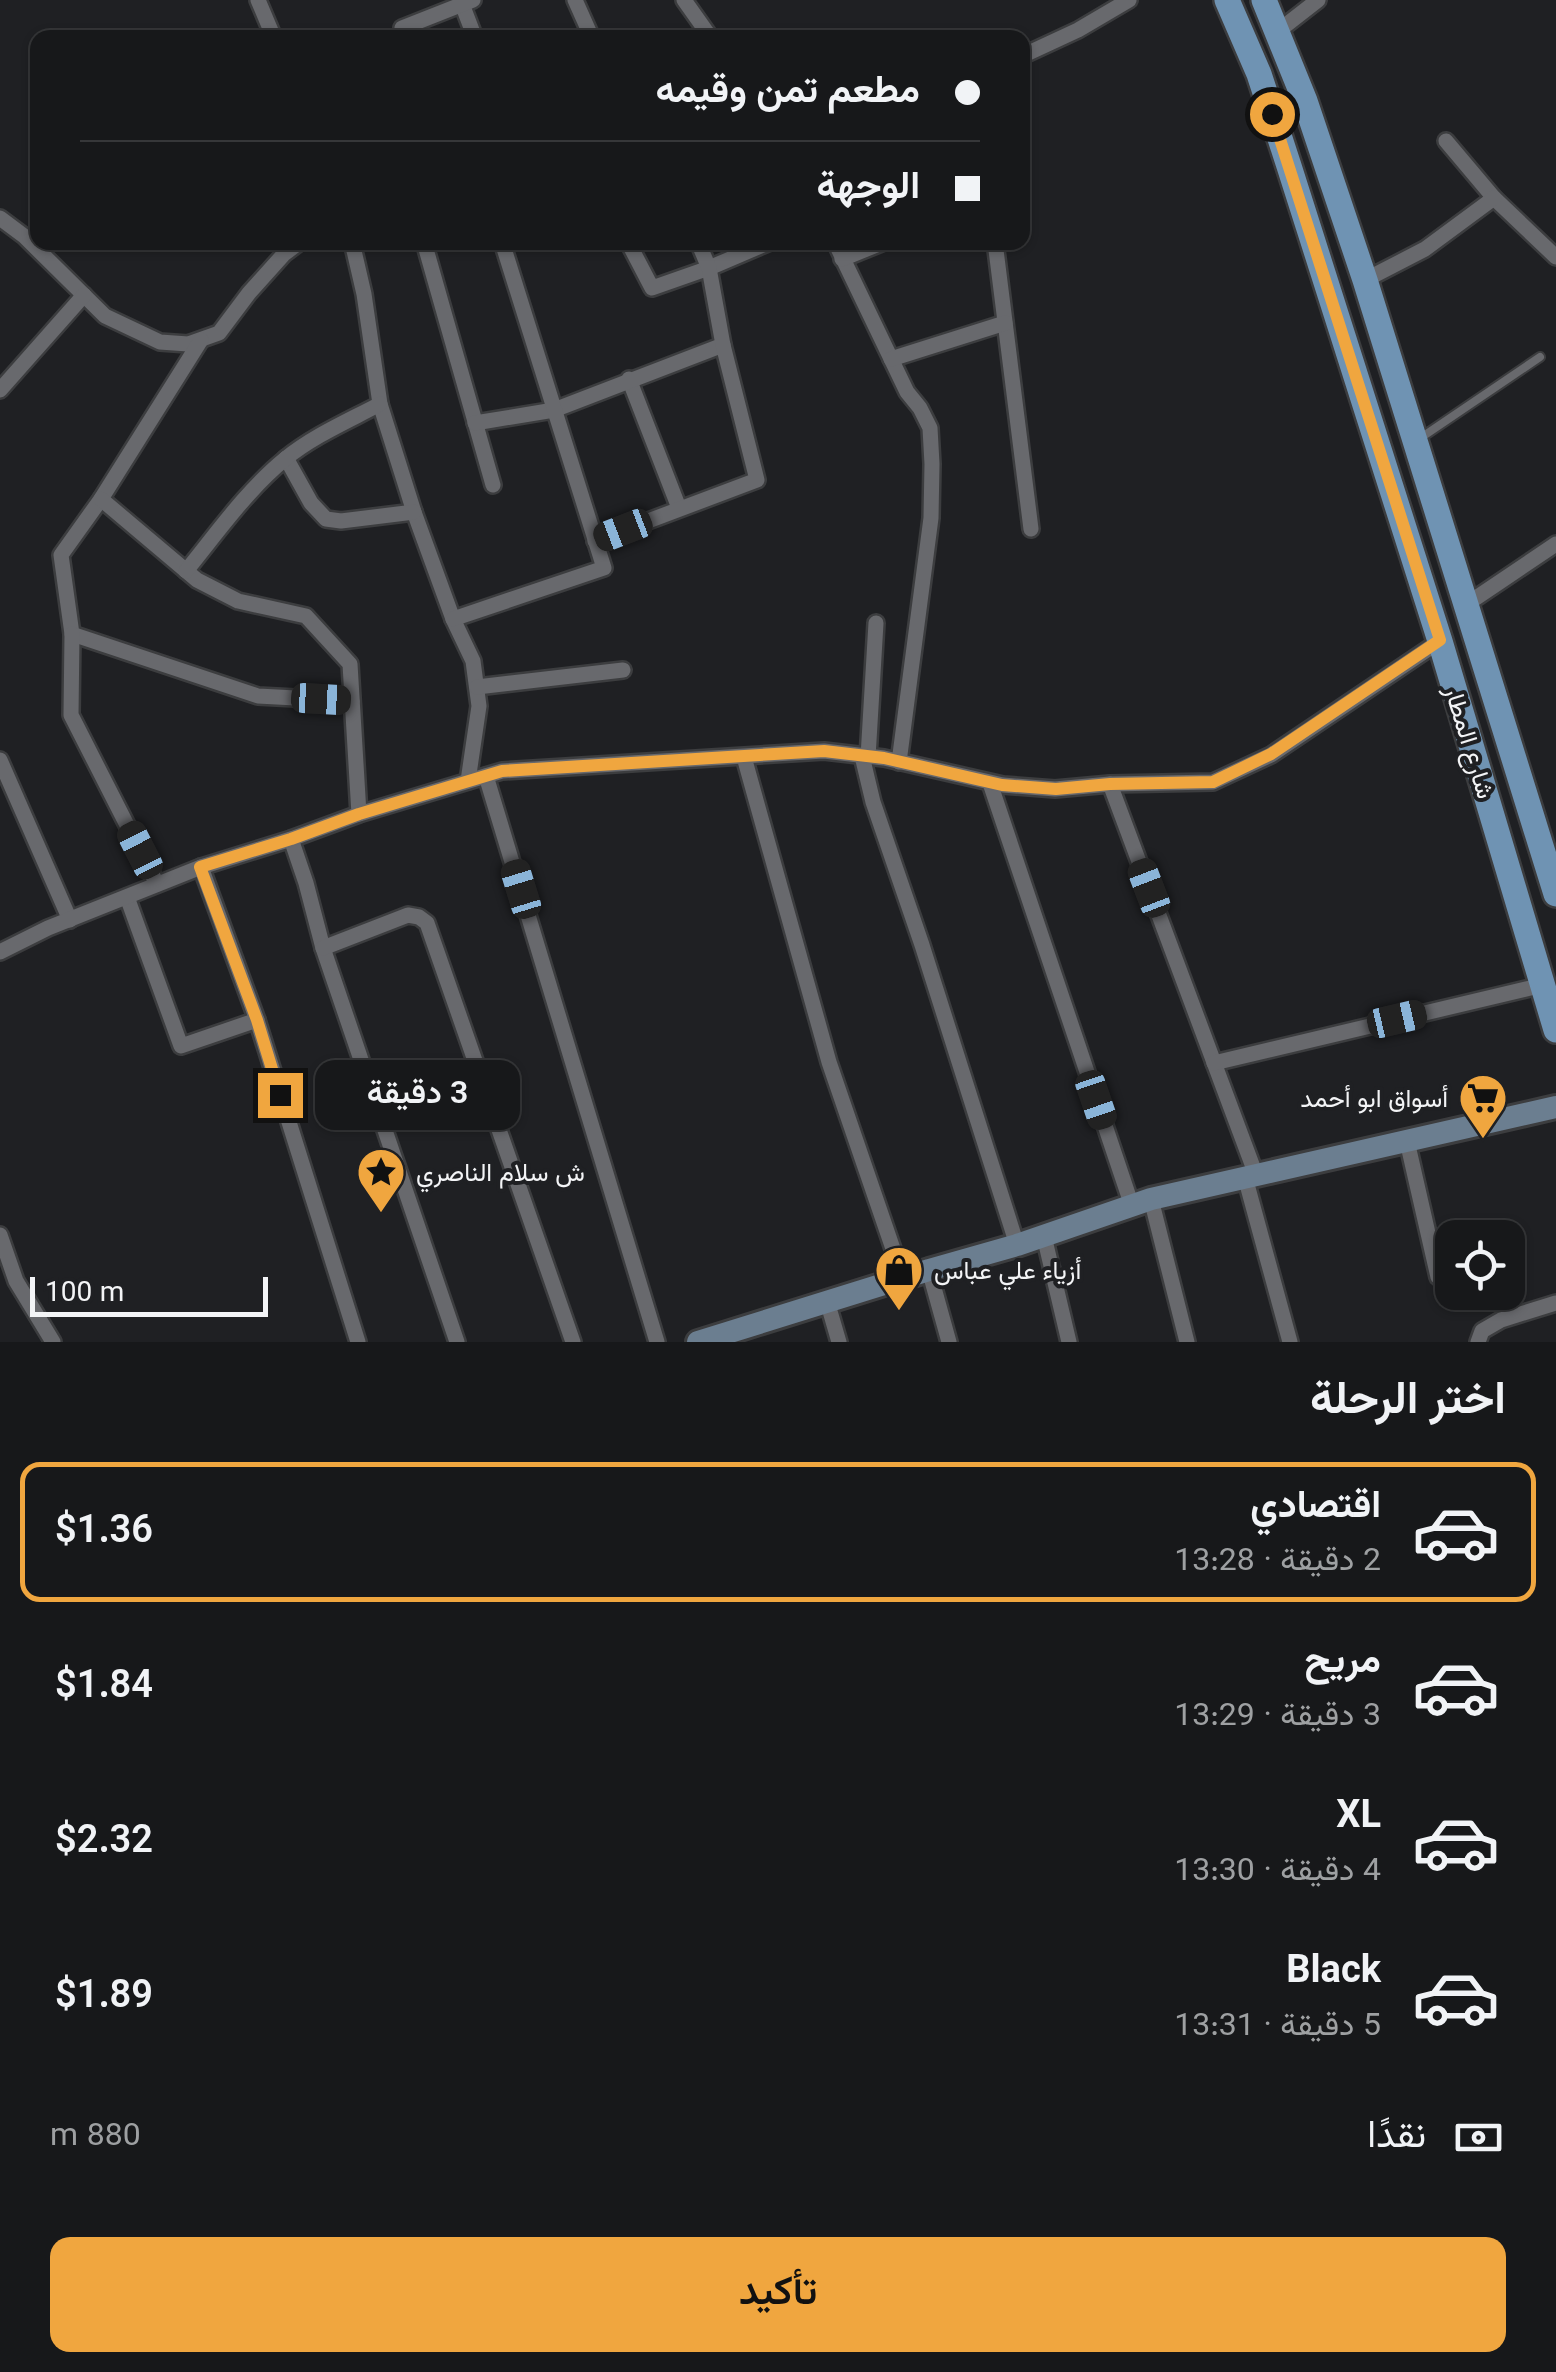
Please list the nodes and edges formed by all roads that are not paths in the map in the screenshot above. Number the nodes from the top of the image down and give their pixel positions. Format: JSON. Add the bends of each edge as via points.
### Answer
{"nodes":[{"id":1,"x":258,"y":0,"type":"edge"},
{"id":2,"x":575,"y":0,"type":"edge"},
{"id":3,"x":684,"y":0,"type":"edge"},
{"id":4,"x":1129,"y":0,"type":"edge"},
{"id":5,"x":1227,"y":0,"type":"edge"},
{"id":6,"x":1264,"y":0,"type":"edge"},
{"id":7,"x":1318,"y":0,"type":"edge"},
{"id":8,"x":467,"y":2,"type":"edge"},
{"id":9,"x":402,"y":28,"type":"dead end"},
{"id":10,"x":271,"y":30,"type":"edge"},
{"id":11,"x":473,"y":30,"type":"edge"},
{"id":12,"x":588,"y":30,"type":"edge"},
{"id":13,"x":705,"y":30,"type":"edge"},
{"id":14,"x":1277,"y":32,"type":"junction"},
{"id":15,"x":1030,"y":52,"type":"edge"},
{"id":16,"x":1304,"y":102,"type":"junction"},
{"id":17,"x":1272,"y":114,"type":"junction"},
{"id":18,"x":1446,"y":141,"type":"dead end"},
{"id":19,"x":1322,"y":154,"type":"junction"},
{"id":20,"x":1289,"y":166,"type":"junction"},
{"id":21,"x":1494,"y":198,"type":"junction"},
{"id":22,"x":0,"y":218,"type":"edge"},
{"id":23,"x":30,"y":242,"type":"edge"},
{"id":24,"x":38,"y":250,"type":"edge"},
{"id":25,"x":289,"y":250,"type":"edge"},
{"id":26,"x":354,"y":250,"type":"edge"},
{"id":27,"x":426,"y":250,"type":"edge"},
{"id":28,"x":504,"y":250,"type":"edge"},
{"id":29,"x":632,"y":250,"type":"edge"},
{"id":30,"x":701,"y":250,"type":"edge"},
{"id":31,"x":751,"y":250,"type":"edge"},
{"id":32,"x":838,"y":250,"type":"edge"},
{"id":33,"x":864,"y":250,"type":"edge"},
{"id":34,"x":995,"y":250,"type":"edge"},
{"id":35,"x":1556,"y":256,"type":"edge"},
{"id":36,"x":842,"y":259,"type":"junction"},
{"id":37,"x":709,"y":268,"type":"junction"},
{"id":38,"x":1365,"y":280,"type":"junction"},
{"id":39,"x":84,"y":295,"type":"junction"},
{"id":40,"x":1005,"y":323,"type":"junction"},
{"id":41,"x":201,"y":340,"type":"junction"},
{"id":42,"x":722,"y":345,"type":"junction"},
{"id":43,"x":1540,"y":358,"type":"dead end"},
{"id":44,"x":891,"y":359,"type":"junction"},
{"id":45,"x":629,"y":379,"type":"junction"},
{"id":46,"x":0,"y":390,"type":"edge"},
{"id":47,"x":380,"y":404,"type":"junction"},
{"id":48,"x":554,"y":410,"type":"junction"},
{"id":49,"x":476,"y":422,"type":"junction"},
{"id":50,"x":1416,"y":441,"type":"junction"},
{"id":51,"x":286,"y":458,"type":"junction"},
{"id":52,"x":493,"y":485,"type":"dead end"},
{"id":53,"x":101,"y":499,"type":"junction"},
{"id":54,"x":679,"y":508,"type":"junction"},
{"id":55,"x":414,"y":512,"type":"junction"},
{"id":56,"x":1031,"y":529,"type":"dead end"},
{"id":57,"x":594,"y":540,"type":"junction"},
{"id":58,"x":1556,"y":544,"type":"edge"},
{"id":59,"x":186,"y":571,"type":"junction"},
{"id":60,"x":1467,"y":604,"type":"junction"},
{"id":61,"x":454,"y":619,"type":"junction"},
{"id":62,"x":876,"y":623,"type":"dead end"},
{"id":63,"x":72,"y":634,"type":"junction"},
{"id":64,"x":1440,"y":640,"type":"junction"},
{"id":65,"x":623,"y":670,"type":"dead end"},
{"id":66,"x":477,"y":687,"type":"junction"},
{"id":67,"x":352,"y":700,"type":"junction"},
{"id":68,"x":865,"y":756,"type":"junction"},
{"id":69,"x":744,"y":757,"type":"junction"},
{"id":70,"x":0,"y":760,"type":"edge"},
{"id":71,"x":900,"y":762,"type":"junction"},
{"id":72,"x":486,"y":776,"type":"junction"},
{"id":73,"x":468,"y":781,"type":"junction"},
{"id":74,"x":990,"y":782,"type":"junction"},
{"id":75,"x":1110,"y":784,"type":"junction"},
{"id":76,"x":359,"y":814,"type":"junction"},
{"id":77,"x":291,"y":839,"type":"junction"},
{"id":78,"x":200,"y":867,"type":"junction"},
{"id":79,"x":157,"y":884,"type":"junction"},
{"id":80,"x":1556,"y":894,"type":"edge"},
{"id":81,"x":127,"y":897,"type":"junction"},
{"id":82,"x":70,"y":920,"type":"junction"},
{"id":83,"x":323,"y":948,"type":"junction"},
{"id":84,"x":0,"y":952,"type":"edge"},
{"id":85,"x":1542,"y":985,"type":"junction"},
{"id":86,"x":257,"y":1020,"type":"junction"},
{"id":87,"x":1556,"y":1030,"type":"edge"},
{"id":88,"x":1214,"y":1063,"type":"junction"},
{"id":89,"x":1556,"y":1107,"type":"edge"},
{"id":90,"x":1408,"y":1142,"type":"junction"},
{"id":91,"x":1250,"y":1176,"type":"junction"},
{"id":92,"x":1142,"y":1202,"type":"junction"},
{"id":93,"x":0,"y":1235,"type":"edge"},
{"id":94,"x":1044,"y":1236,"type":"junction"},
{"id":95,"x":1017,"y":1245,"type":"junction"},
{"id":96,"x":1435,"y":1264,"type":"edge"},
{"id":97,"x":929,"y":1270,"type":"junction"},
{"id":98,"x":903,"y":1278,"type":"junction"},
{"id":99,"x":16,"y":1281,"type":"junction"},
{"id":100,"x":0,"y":1292,"type":"edge"},
{"id":101,"x":827,"y":1301,"type":"junction"},
{"id":102,"x":1556,"y":1303,"type":"edge"},
{"id":103,"x":711,"y":1340,"type":"edge"},
{"id":104,"x":49,"y":1341,"type":"edge"},
{"id":105,"x":358,"y":1342,"type":"edge"},
{"id":106,"x":457,"y":1342,"type":"edge"},
{"id":107,"x":573,"y":1342,"type":"edge"},
{"id":108,"x":657,"y":1342,"type":"edge"},
{"id":109,"x":839,"y":1342,"type":"edge"},
{"id":110,"x":949,"y":1342,"type":"edge"},
{"id":111,"x":1070,"y":1342,"type":"edge"},
{"id":112,"x":1187,"y":1342,"type":"edge"},
{"id":113,"x":1290,"y":1342,"type":"edge"},
{"id":114,"x":1478,"y":1342,"type":"edge"}],
"edges":[{"from":1,"to":10,"type":"street"},
{"from":2,"to":12,"type":"street"},
{"from":3,"to":13,"type":"street"},
{"from":4,"to":15,"type":"street"},
{"from":5,"to":17,"type":"main road","name":"شارع المطار"},
{"from":6,"to":14,"type":"main road","name":"شارع المطار"},
{"from":7,"to":14,"type":"street"},
{"from":8,"to":9,"type":"street"},
{"from":8,"to":11,"type":"street"},
{"from":14,"to":16,"type":"main road","name":"شارع المطار"},
{"from":16,"to":17,"type":"main road","via":[[1288,114]]},
{"from":16,"to":19,"type":"main road","name":"شارع المطار"},
{"from":17,"to":20,"type":"main road","name":"شارع المطار"},
{"from":18,"to":21,"type":"street"},
{"from":19,"to":20,"type":"main road","via":[[1307,153]]},
{"from":19,"to":38,"type":"main road","name":"شارع المطار"},
{"from":20,"to":64,"type":"main road","name":"شارع المطار"},
{"from":21,"to":35,"type":"street"},
{"from":21,"to":38,"type":"street","via":[[1425,249]]},
{"from":22,"to":23,"type":"street"},
{"from":24,"to":39,"type":"street"},
{"from":25,"to":41,"type":"street","via":[[219,333]]},
{"from":26,"to":47,"type":"street"},
{"from":27,"to":49,"type":"street"},
{"from":28,"to":48,"type":"street"},
{"from":29,"to":37,"type":"street","via":[[652,288]]},
{"from":30,"to":37,"type":"street"},
{"from":31,"to":37,"type":"street"},
{"from":32,"to":36,"type":"street"},
{"from":33,"to":36,"type":"street"},
{"from":34,"to":40,"type":"street"},
{"from":36,"to":44,"type":"street"},
{"from":37,"to":42,"type":"street"},
{"from":38,"to":50,"type":"main road","name":"شارع المطار"},
{"from":39,"to":41,"type":"street","via":[[105,316],[160,342]]},
{"from":39,"to":46,"type":"street"},
{"from":40,"to":44,"type":"street"},
{"from":40,"to":56,"type":"street"},
{"from":41,"to":53,"type":"street"},
{"from":42,"to":45,"type":"street"},
{"from":42,"to":54,"type":"street","via":[[757,480]]},
{"from":43,"to":50,"type":"lane"},
{"from":44,"to":71,"type":"street","via":[[930,428],[932,464]]},
{"from":45,"to":48,"type":"street"},
{"from":45,"to":54,"type":"street"},
{"from":47,"to":51,"type":"street"},
{"from":47,"to":55,"type":"street"},
{"from":48,"to":49,"type":"street"},
{"from":48,"to":57,"type":"street"},
{"from":49,"to":52,"type":"street"},
{"from":50,"to":60,"type":"main road","name":"شارع المطار"},
{"from":51,"to":55,"type":"street","via":[[326,520]]},
{"from":51,"to":59,"type":"street"},
{"from":53,"to":59,"type":"street"},
{"from":53,"to":63,"type":"street","via":[[61,555]]},
{"from":54,"to":57,"type":"street"},
{"from":55,"to":61,"type":"street"},
{"from":57,"to":61,"type":"street","via":[[604,568]]},
{"from":58,"to":60,"type":"street"},
{"from":59,"to":67,"type":"street","via":[[238,601],[306,616],[350,664]]},
{"from":60,"to":80,"type":"main road","name":"شارع المطار"},
{"from":61,"to":66,"type":"street"},
{"from":62,"to":68,"type":"street"},
{"from":63,"to":67,"type":"street","via":[[258,696]]},
{"from":63,"to":79,"type":"street","via":[[71,715]]},
{"from":64,"to":75,"type":"street","via":[[1241,770],[1213,782]]},
{"from":64,"to":85,"type":"main road","name":"شارع المطار"},
{"from":65,"to":66,"type":"street"},
{"from":66,"to":73,"type":"street"},
{"from":67,"to":76,"type":"street"},
{"from":68,"to":69,"type":"street","via":[[824,751]]},
{"from":68,"to":71,"type":"street"},
{"from":68,"to":95,"type":"street","via":[[873,802]]},
{"from":69,"to":72,"type":"street"},
{"from":69,"to":98,"type":"street","via":[[829,1062]]},
{"from":70,"to":82,"type":"street"},
{"from":71,"to":74,"type":"street"},
{"from":72,"to":73,"type":"street"},
{"from":72,"to":108,"type":"street"},
{"from":73,"to":76,"type":"street"},
{"from":74,"to":75,"type":"street","via":[[1056,789]]},
{"from":74,"to":92,"type":"street"},
{"from":75,"to":88,"type":"street"},
{"from":76,"to":77,"type":"street"},
{"from":77,"to":78,"type":"street"},
{"from":77,"to":83,"type":"street"},
{"from":78,"to":79,"type":"street"},
{"from":78,"to":86,"type":"street"},
{"from":79,"to":81,"type":"street"},
{"from":81,"to":82,"type":"street"},
{"from":81,"to":86,"type":"street","via":[[181,1046]]},
{"from":82,"to":84,"type":"street"},
{"from":83,"to":106,"type":"street"},
{"from":83,"to":107,"type":"street","via":[[408,915],[427,924]]},
{"from":85,"to":87,"type":"main road","name":"شارع المطار"},
{"from":85,"to":88,"type":"street"},
{"from":86,"to":105,"type":"street"},
{"from":88,"to":91,"type":"street"},
{"from":89,"to":90,"type":"street"},
{"from":90,"to":91,"type":"street"},
{"from":90,"to":96,"type":"street"},
{"from":91,"to":92,"type":"street"},
{"from":91,"to":113,"type":"street"},
{"from":92,"to":94,"type":"street"},
{"from":92,"to":112,"type":"street"},
{"from":93,"to":99,"type":"street"},
{"from":94,"to":95,"type":"street"},
{"from":94,"to":111,"type":"street"},
{"from":95,"to":97,"type":"street"},
{"from":97,"to":98,"type":"street"},
{"from":97,"to":110,"type":"street"},
{"from":98,"to":101,"type":"street"},
{"from":99,"to":100,"type":"street"},
{"from":99,"to":104,"type":"street"},
{"from":101,"to":103,"type":"street"},
{"from":101,"to":109,"type":"street"},
{"from":102,"to":114,"type":"street","via":[[1501,1320],[1482,1331]]}]}
